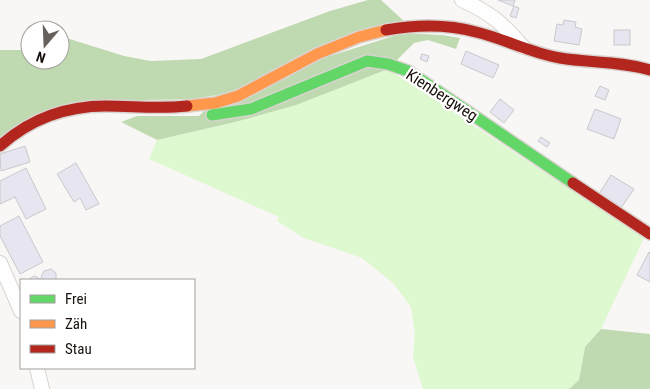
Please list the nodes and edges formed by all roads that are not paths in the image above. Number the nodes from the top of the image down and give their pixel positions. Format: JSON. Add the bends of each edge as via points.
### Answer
{"nodes":[{"id":1,"x":462,"y":0,"type":"edge"},
{"id":2,"x":524,"y":48,"type":"junction"},
{"id":3,"x":650,"y":70,"type":"edge"},
{"id":4,"x":182,"y":106,"type":"junction"},
{"id":5,"x":0,"y":146,"type":"edge"},
{"id":6,"x":650,"y":234,"type":"edge"},
{"id":7,"x":0,"y":263,"type":"edge"},
{"id":8,"x":20,"y":309,"type":"edge"},
{"id":9,"x":37,"y":369,"type":"edge"},
{"id":10,"x":42,"y":389,"type":"edge"}],
"edges":[{"from":1,"to":2,"type":"street","via":[[483,9],[503,24]]},
{"from":2,"to":3,"type":"street","name":"Kienbergweg","via":[[560,58],[626,62]]},
{"from":2,"to":4,"type":"street","name":"Kienbergweg","via":[[475,32],[436,26],[400,27],[360,37],[304,60],[232,99]]},
{"from":4,"to":5,"type":"street","name":"Kienbergweg","via":[[98,106],[59,111],[35,120]]},
{"from":4,"to":6,"type":"street","name":"Kienbergweg","via":[[211,116],[252,109],[367,61],[388,64],[408,71]]},
{"from":7,"to":8,"type":"street"},
{"from":9,"to":10,"type":"street"}]}
